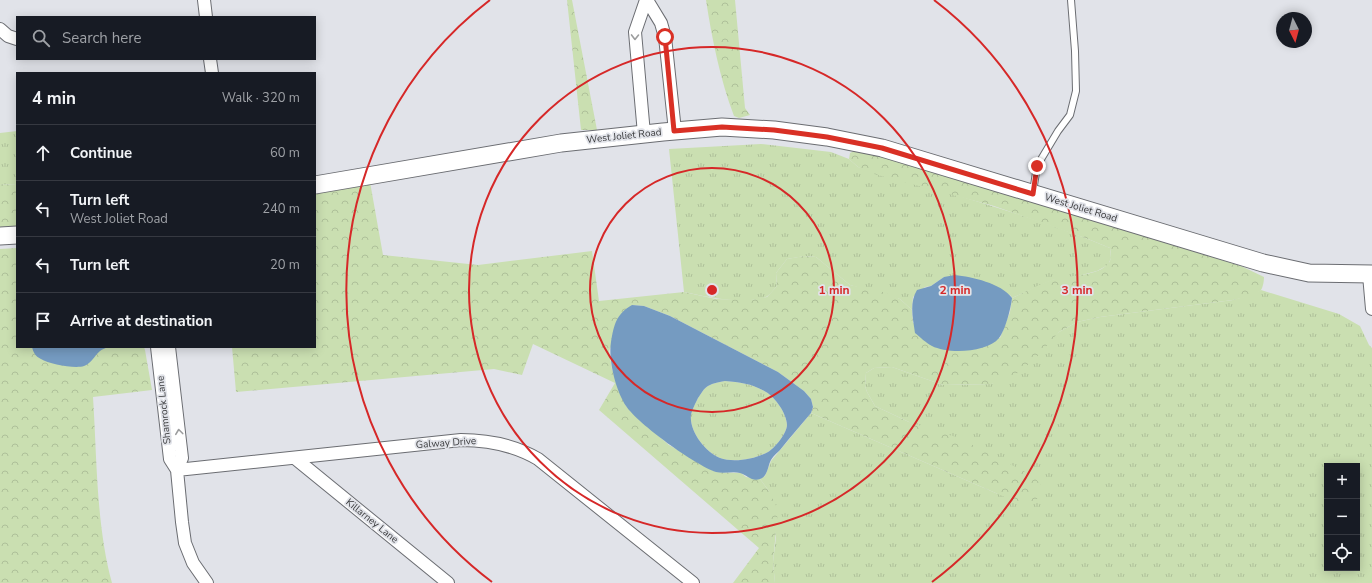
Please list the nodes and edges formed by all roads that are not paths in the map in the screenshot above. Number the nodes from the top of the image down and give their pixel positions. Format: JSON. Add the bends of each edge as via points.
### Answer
{"nodes":[{"id":1,"x":204,"y":0,"type":"edge"},
{"id":2,"x":646,"y":0,"type":"edge"},
{"id":3,"x":1071,"y":0,"type":"edge"},
{"id":4,"x":206,"y":16,"type":"edge"},
{"id":5,"x":0,"y":29,"type":"edge"},
{"id":6,"x":16,"y":39,"type":"edge"},
{"id":7,"x":210,"y":60,"type":"edge"},
{"id":8,"x":212,"y":72,"type":"edge"},
{"id":9,"x":674,"y":131,"type":"junction"},
{"id":10,"x":644,"y":134,"type":"junction"},
{"id":11,"x":316,"y":185,"type":"edge"},
{"id":12,"x":1033,"y":194,"type":"junction"},
{"id":13,"x":16,"y":235,"type":"edge"},
{"id":14,"x":0,"y":236,"type":"edge"},
{"id":15,"x":1370,"y":275,"type":"edge"},
{"id":16,"x":1372,"y":309,"type":"edge"},
{"id":17,"x":157,"y":348,"type":"edge"},
{"id":18,"x":169,"y":348,"type":"edge"},
{"id":19,"x":170,"y":411,"type":"junction"},
{"id":20,"x":296,"y":459,"type":"junction"},
{"id":21,"x":177,"y":470,"type":"junction"},
{"id":22,"x":207,"y":583,"type":"edge"},
{"id":23,"x":448,"y":583,"type":"edge"},
{"id":24,"x":692,"y":583,"type":"edge"}],
"edges":[{"from":1,"to":4,"type":"street"},
{"from":2,"to":9,"type":"street","via":[[665,37]]},
{"from":2,"to":10,"type":"street","one_way":true,"via":[[635,32]]},
{"from":3,"to":12,"type":"lane","via":[[1076,92],[1070,115],[1037,166]]},
{"from":5,"to":6,"type":"street"},
{"from":7,"to":8,"type":"street"},
{"from":9,"to":10,"type":"main road","name":"West Joliet Road"},
{"from":9,"to":12,"type":"main road","name":"West Joliet Road","via":[[722,127],[827,137],[882,148]]},
{"from":10,"to":11,"type":"main road","name":"West Joliet Road","via":[[561,143]]},
{"from":12,"to":15,"type":"main road","name":"West Joliet Road","via":[[1262,263],[1309,273]]},
{"from":13,"to":14,"type":"main road"},
{"from":15,"to":16,"type":"street"},
{"from":17,"to":19,"type":"street","name":"Shamrock Lane"},
{"from":18,"to":19,"type":"street","name":"Shamrock Lane"},
{"from":19,"to":21,"type":"street","name":"Shamrock Lane","via":[[182,458]]},
{"from":20,"to":21,"type":"street","name":"Galway Drive"},
{"from":20,"to":23,"type":"street","name":"Killarney Lane"},
{"from":20,"to":24,"type":"street","name":"Galway Drive","via":[[461,440],[484,441],[512,447],[542,462]]},
{"from":21,"to":22,"type":"street","name":"Shamrock Lane","via":[[185,543],[193,563]]}]}
